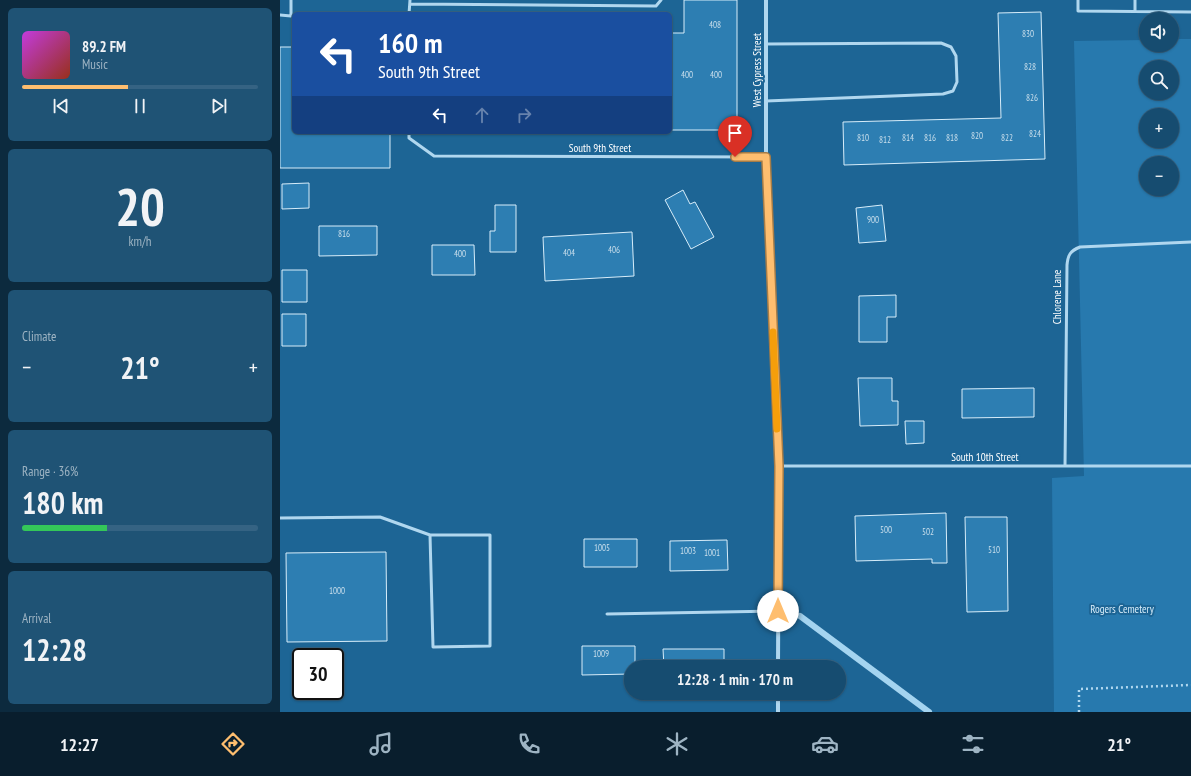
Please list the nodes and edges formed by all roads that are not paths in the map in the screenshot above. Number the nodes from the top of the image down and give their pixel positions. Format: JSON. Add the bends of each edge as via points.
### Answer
{"nodes":[{"id":1,"x":291,"y":0,"type":"edge"},
{"id":2,"x":661,"y":0,"type":"edge"},
{"id":3,"x":766,"y":0,"type":"edge"},
{"id":4,"x":1078,"y":0,"type":"edge"},
{"id":5,"x":1134,"y":0,"type":"edge"},
{"id":6,"x":410,"y":2,"type":"edge"},
{"id":7,"x":1135,"y":11,"type":"junction"},
{"id":8,"x":409,"y":12,"type":"edge"},
{"id":9,"x":1191,"y":12,"type":"edge"},
{"id":10,"x":280,"y":15,"type":"edge"},
{"id":11,"x":292,"y":16,"type":"edge"},
{"id":12,"x":766,"y":44,"type":"junction"},
{"id":13,"x":766,"y":101,"type":"junction"},
{"id":14,"x":409,"y":134,"type":"edge"},
{"id":15,"x":766,"y":157,"type":"junction"},
{"id":16,"x":1191,"y":242,"type":"edge"},
{"id":17,"x":779,"y":466,"type":"junction"},
{"id":18,"x":1065,"y":466,"type":"junction"},
{"id":19,"x":1191,"y":466,"type":"edge"},
{"id":20,"x":280,"y":518,"type":"edge"},
{"id":21,"x":430,"y":535,"type":"junction"},
{"id":22,"x":778,"y":611,"type":"junction"},
{"id":23,"x":607,"y":614,"type":"dead end"},
{"id":24,"x":778,"y":660,"type":"edge"},
{"id":25,"x":778,"y":700,"type":"edge"},
{"id":26,"x":778,"y":712,"type":"edge"}],
"edges":[{"from":1,"to":11,"type":"lane"},
{"from":2,"to":6,"type":"lane","via":[[656,6]]},
{"from":3,"to":12,"type":"street","name":"West Cypress Street"},
{"from":4,"to":7,"type":"lane","via":[[1078,11]]},
{"from":5,"to":7,"type":"lane"},
{"from":6,"to":8,"type":"lane"},
{"from":7,"to":9,"type":"lane"},
{"from":10,"to":11,"type":"lane"},
{"from":12,"to":13,"type":"street","name":"West Cypress Street"},
{"from":12,"to":13,"type":"lane","via":[[941,43],[951,47],[956,56],[957,82],[953,91],[943,94]]},
{"from":13,"to":15,"type":"street","name":"West Cypress Street"},
{"from":14,"to":15,"type":"lane","name":"South 9th Street","via":[[409,138],[434,156]]},
{"from":15,"to":17,"type":"street","name":"West Cypress Street"},
{"from":16,"to":18,"type":"lane","name":"Chlorene Lane","via":[[1080,247],[1072,250],[1068,256]]},
{"from":17,"to":18,"type":"lane","name":"South 10th Street"},
{"from":17,"to":22,"type":"street","name":"West Cypress Street"},
{"from":18,"to":19,"type":"lane","name":"South 10th Street"},
{"from":20,"to":21,"type":"lane","via":[[380,517]]},
{"from":21,"to":21,"type":"lane","via":[[490,535],[490,646],[433,648]]},
{"from":22,"to":23,"type":"lane"},
{"from":22,"to":24,"type":"street","name":"West Cypress Street"},
{"from":25,"to":26,"type":"street"}]}
